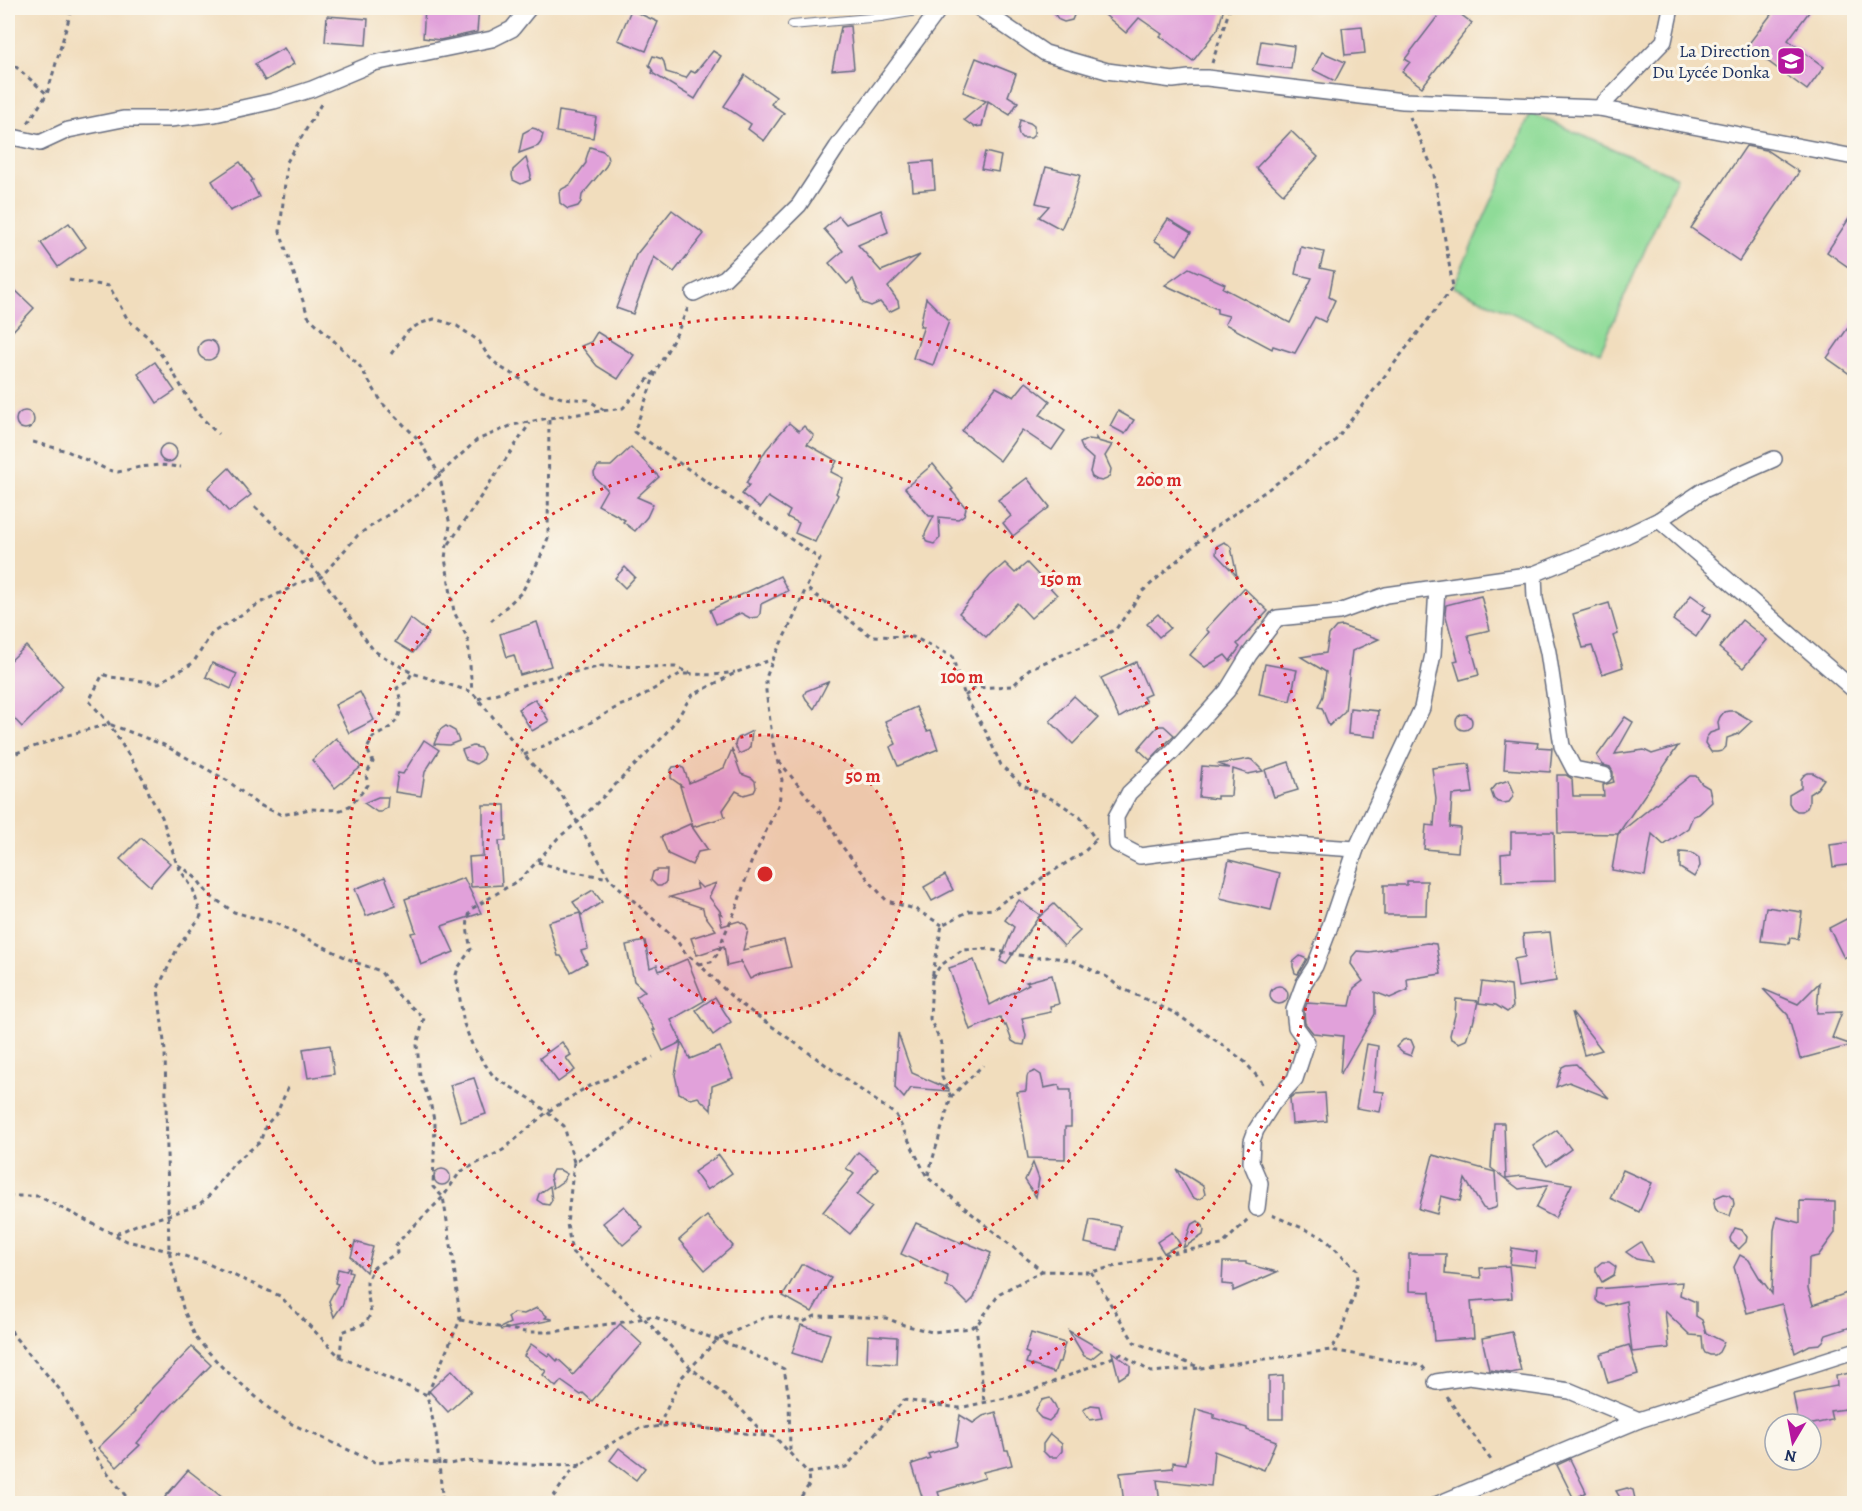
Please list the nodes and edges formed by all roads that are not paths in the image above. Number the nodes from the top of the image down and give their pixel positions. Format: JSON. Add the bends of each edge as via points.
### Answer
{"nodes":[{"id":1,"x":529,"y":8,"type":"edge"},
{"id":2,"x":935,"y":8,"type":"edge"},
{"id":3,"x":940,"y":8,"type":"edge"},
{"id":4,"x":979,"y":8,"type":"edge"},
{"id":5,"x":1671,"y":8,"type":"edge"},
{"id":6,"x":792,"y":25,"type":"dead end"},
{"id":7,"x":1599,"y":108,"type":"junction"},
{"id":8,"x":13,"y":137,"type":"edge"},
{"id":9,"x":1854,"y":157,"type":"edge"},
{"id":10,"x":694,"y":293,"type":"road end"},
{"id":11,"x":1774,"y":459,"type":"dead end"},
{"id":12,"x":1659,"y":520,"type":"junction"},
{"id":13,"x":1534,"y":574,"type":"junction"},
{"id":14,"x":1437,"y":588,"type":"junction"},
{"id":15,"x":1854,"y":690,"type":"edge"},
{"id":16,"x":1604,"y":775,"type":"dead end"},
{"id":17,"x":1356,"y":849,"type":"junction"},
{"id":18,"x":1257,"y":1208,"type":"road end"},
{"id":19,"x":1854,"y":1351,"type":"edge"},
{"id":20,"x":1436,"y":1382,"type":"road end"},
{"id":21,"x":1639,"y":1420,"type":"junction"},
{"id":22,"x":1438,"y":1503,"type":"edge"}],
"edges":[{"from":1,"to":8,"type":"street","via":[[512,29],[492,39],[374,63],[274,101],[215,114],[123,119],[68,130],[40,143]]},
{"from":2,"to":6,"type":"lane"},
{"from":3,"to":10,"type":"street","via":[[799,205],[725,278]]},
{"from":4,"to":7,"type":"street","via":[[1045,53],[1107,71],[1173,80],[1207,78],[1402,101]]},
{"from":5,"to":7,"type":"street","via":[[1664,41]]},
{"from":7,"to":9,"type":"street"},
{"from":11,"to":12,"type":"street","via":[[1704,490]]},
{"from":12,"to":13,"type":"street"},
{"from":12,"to":15,"type":"street"},
{"from":13,"to":14,"type":"street"},
{"from":13,"to":16,"type":"street","via":[[1535,599],[1548,652],[1562,746],[1574,769]]},
{"from":14,"to":17,"type":"street","via":[[1433,654],[1422,708]]},
{"from":14,"to":17,"type":"street","via":[[1386,595],[1339,612],[1277,618],[1227,691],[1129,793],[1116,817],[1117,844],[1140,856],[1248,842]]},
{"from":17,"to":18,"type":"street","via":[[1318,958],[1294,1010],[1296,1027],[1307,1042],[1295,1079],[1278,1098],[1252,1141],[1251,1162],[1260,1183]]},
{"from":19,"to":21,"type":"street"},
{"from":20,"to":21,"type":"street","via":[[1469,1377],[1570,1391]]},
{"from":21,"to":22,"type":"street"}]}
